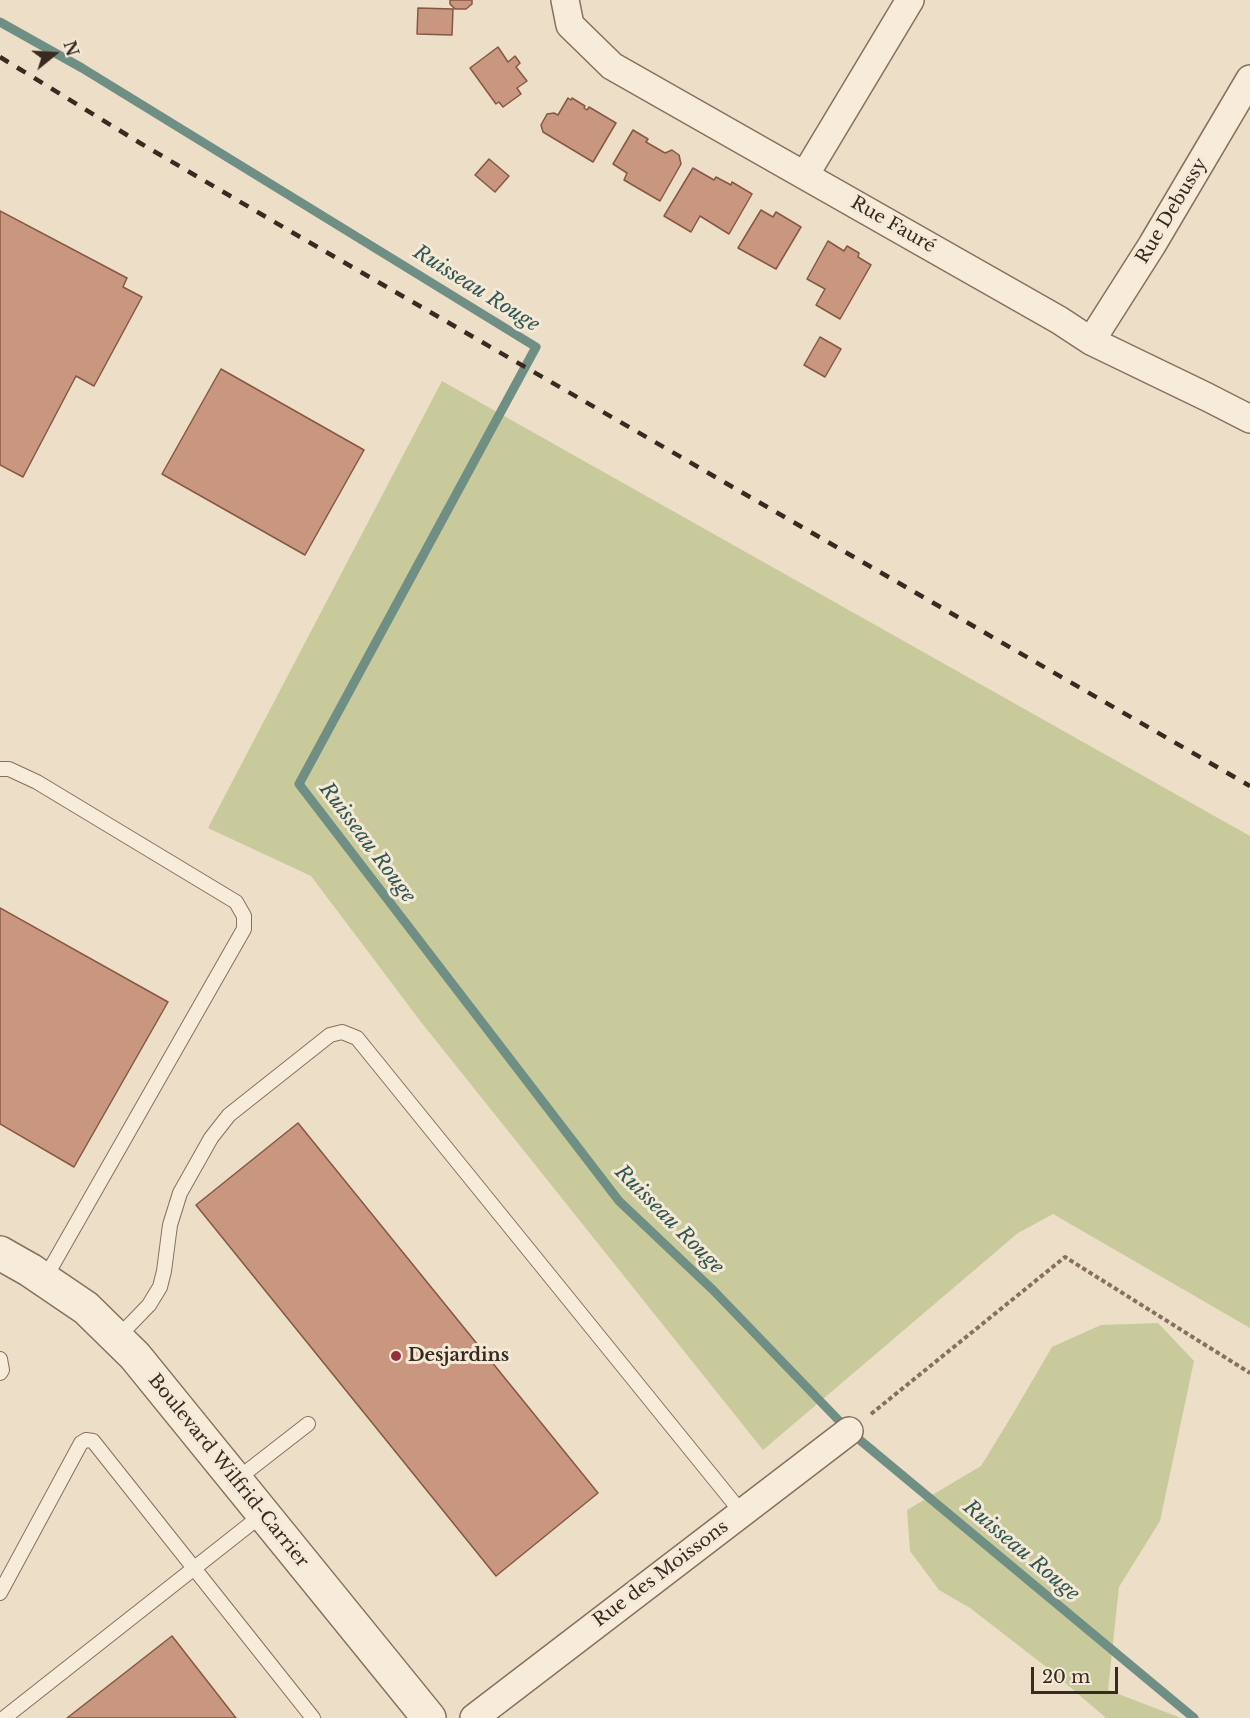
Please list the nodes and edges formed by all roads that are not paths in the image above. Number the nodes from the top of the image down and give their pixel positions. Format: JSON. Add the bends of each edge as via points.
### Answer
{"nodes":[{"id":1,"x":565,"y":0,"type":"edge"},
{"id":2,"x":910,"y":0,"type":"edge"},
{"id":3,"x":1250,"y":79,"type":"edge"},
{"id":4,"x":805,"y":175,"type":"junction"},
{"id":5,"x":1090,"y":341,"type":"junction"},
{"id":6,"x":1250,"y":419,"type":"edge"},
{"id":7,"x":0,"y":769,"type":"edge"},
{"id":8,"x":0,"y":1252,"type":"edge"},
{"id":9,"x":44,"y":1280,"type":"junction"},
{"id":10,"x":117,"y":1338,"type":"junction"},
{"id":11,"x":0,"y":1359,"type":"edge"},
{"id":12,"x":0,"y":1373,"type":"edge"},
{"id":13,"x":308,"y":1424,"type":"dead end"},
{"id":14,"x":849,"y":1431,"type":"road end"},
{"id":15,"x":236,"y":1480,"type":"junction"},
{"id":16,"x":742,"y":1513,"type":"junction"},
{"id":17,"x":263,"y":1514,"type":"junction"},
{"id":18,"x":194,"y":1568,"type":"junction"},
{"id":19,"x":0,"y":1593,"type":"edge"},
{"id":20,"x":4,"y":1718,"type":"edge"},
{"id":21,"x":313,"y":1718,"type":"edge"},
{"id":22,"x":429,"y":1718,"type":"edge"},
{"id":23,"x":474,"y":1718,"type":"edge"}],
"edges":[{"from":1,"to":4,"type":"street","name":"Rue Fauré","via":[[570,25],[612,66]]},
{"from":2,"to":4,"type":"street"},
{"from":3,"to":5,"type":"street","name":"Rue Debussy"},
{"from":4,"to":5,"type":"street","name":"Rue Fauré"},
{"from":5,"to":6,"type":"street","name":"Rue Fauré"},
{"from":7,"to":9,"type":"lane","via":[[37,782],[236,902],[244,916],[244,929]]},
{"from":8,"to":9,"type":"street","name":"Boulevard Wilfrid-Carrier"},
{"from":9,"to":10,"type":"street","name":"Boulevard Wilfrid-Carrier","via":[[87,1308]]},
{"from":10,"to":15,"type":"street","name":"Boulevard Wilfrid-Carrier"},
{"from":10,"to":16,"type":"lane","via":[[149,1305],[160,1287],[170,1225],[180,1193],[211,1138],[239,1107],[330,1035],[342,1032],[357,1038]]},
{"from":11,"to":12,"type":"lane"},
{"from":13,"to":15,"type":"lane"},
{"from":14,"to":16,"type":"street","name":"Rue des Moissons"},
{"from":15,"to":17,"type":"street","name":"Boulevard Wilfrid-Carrier"},
{"from":16,"to":23,"type":"street","name":"Rue des Moissons"},
{"from":17,"to":18,"type":"lane"},
{"from":17,"to":22,"type":"street","name":"Boulevard Wilfrid-Carrier"},
{"from":18,"to":19,"type":"lane","via":[[93,1441],[86,1440]]},
{"from":18,"to":20,"type":"lane"},
{"from":18,"to":21,"type":"lane"}]}
